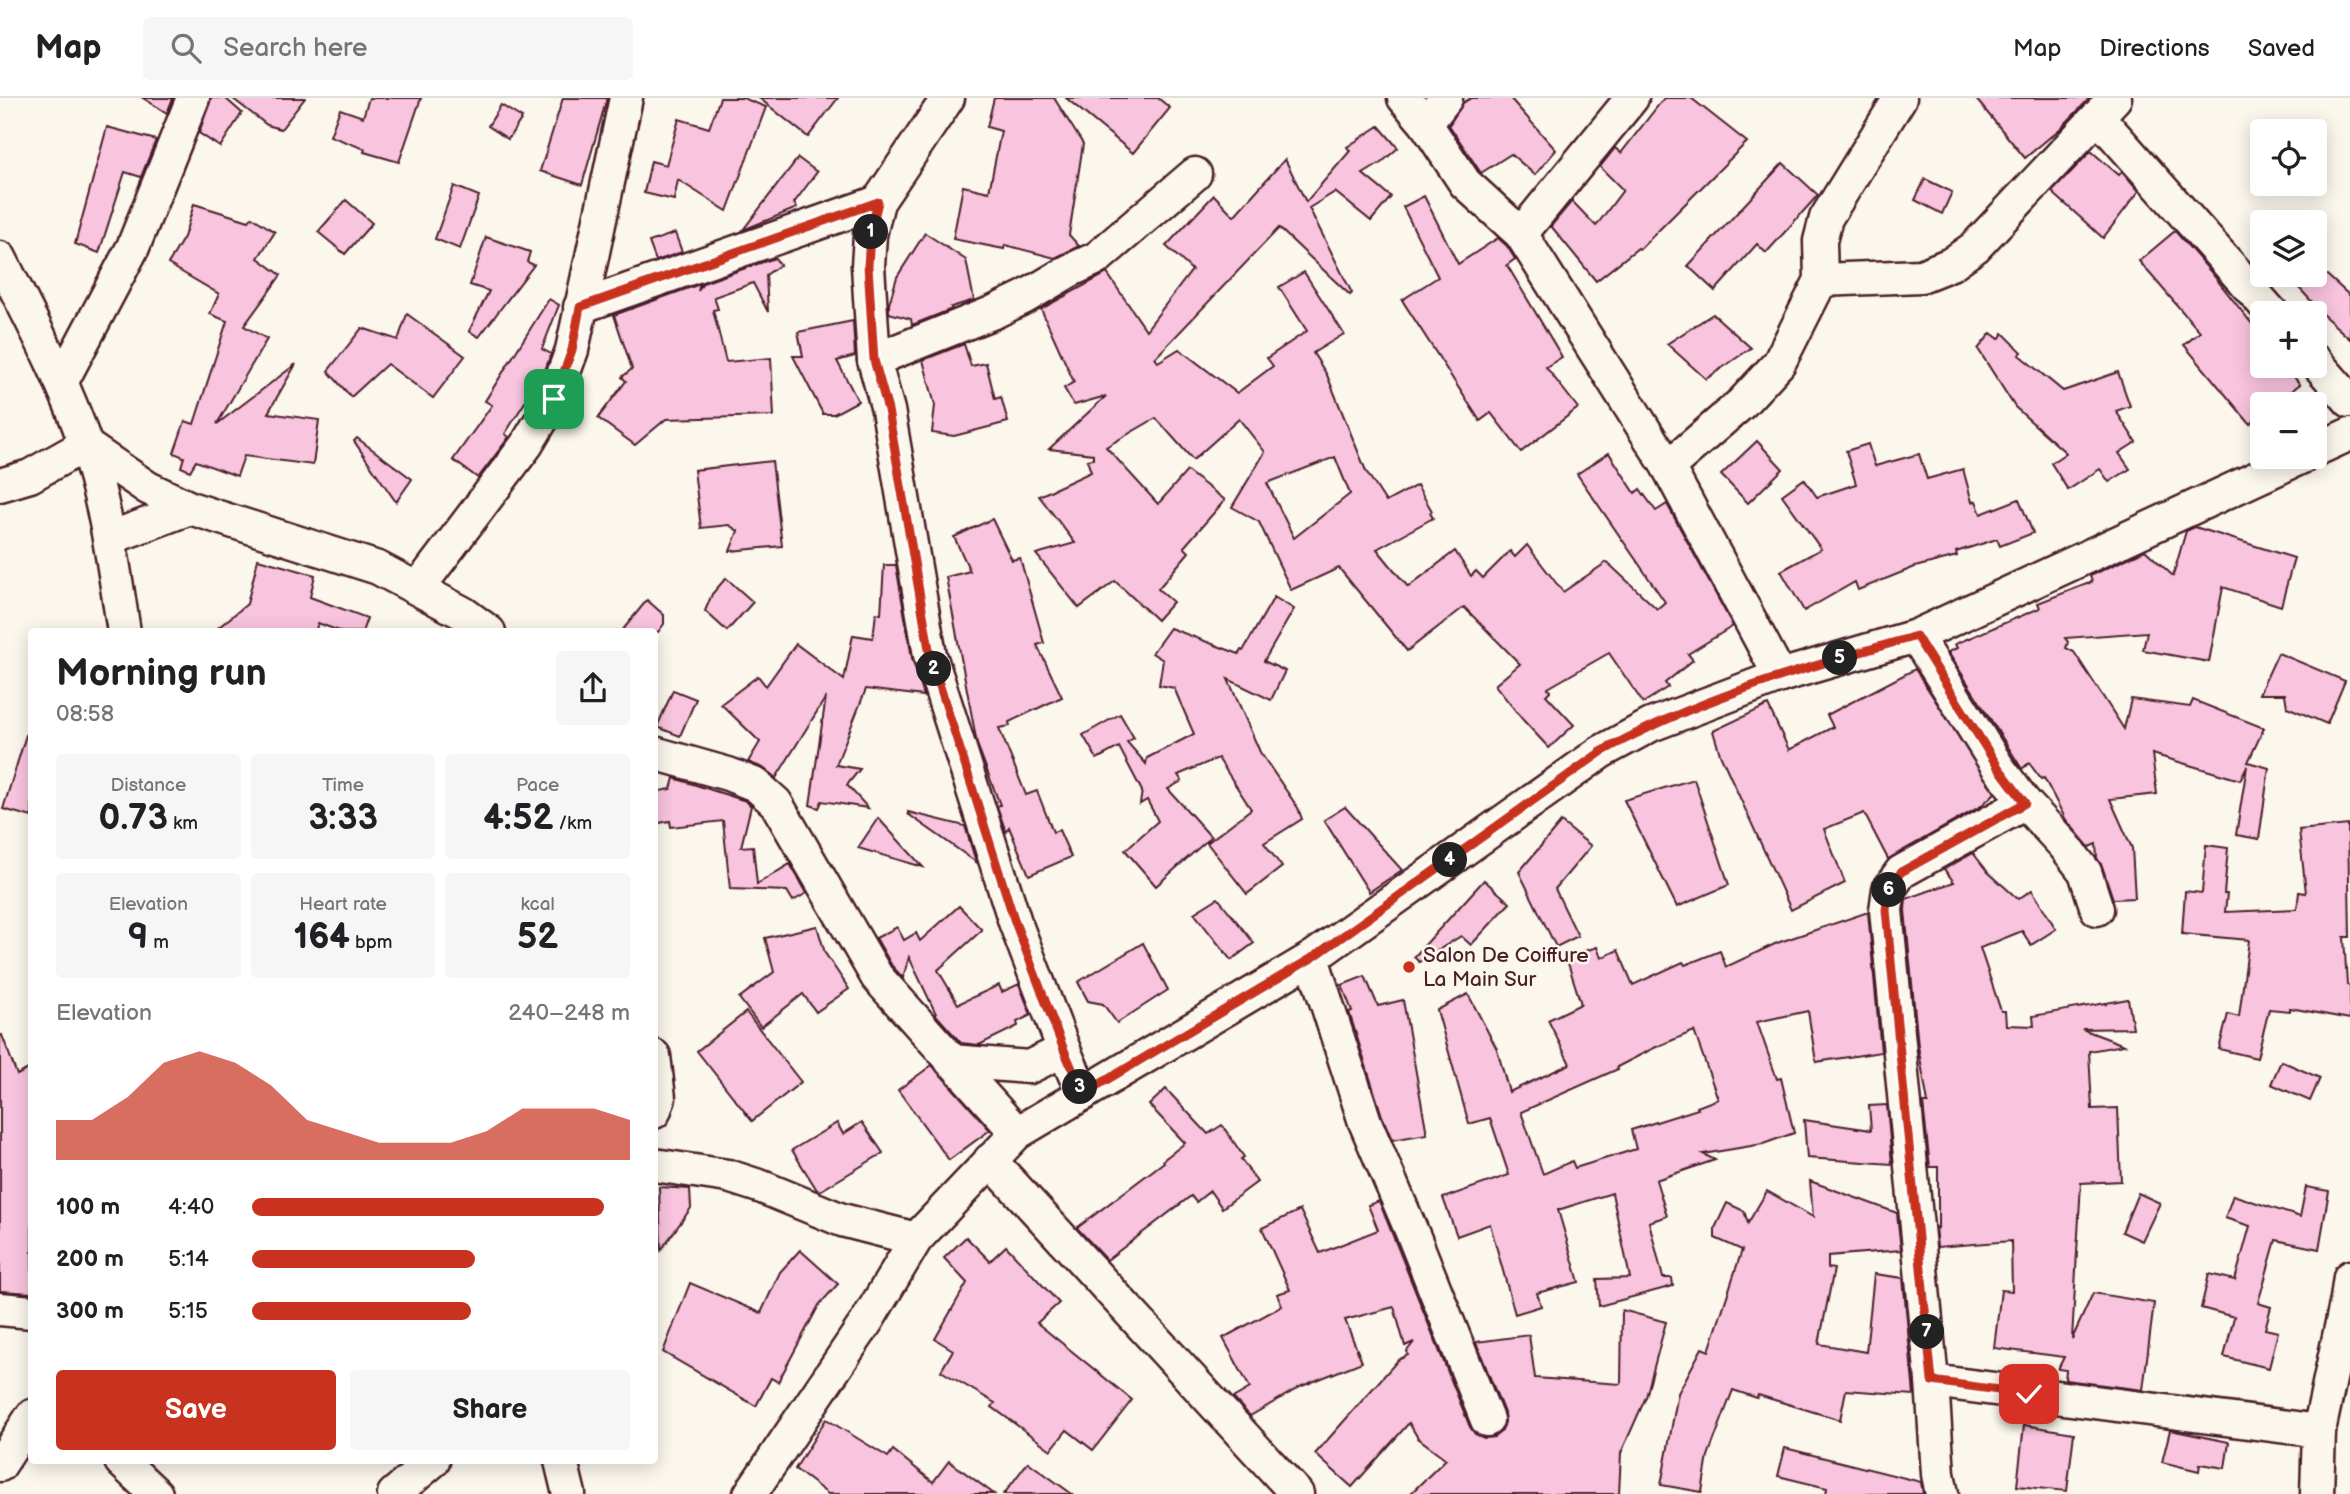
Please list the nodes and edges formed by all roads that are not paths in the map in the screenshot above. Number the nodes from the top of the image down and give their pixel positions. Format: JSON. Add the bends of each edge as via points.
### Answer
{"nodes":[{"id":1,"x":193,"y":98,"type":"edge"},
{"id":2,"x":626,"y":98,"type":"edge"},
{"id":3,"x":948,"y":98,"type":"edge"},
{"id":4,"x":1404,"y":98,"type":"edge"},
{"id":5,"x":1446,"y":98,"type":"edge"},
{"id":6,"x":1632,"y":98,"type":"edge"},
{"id":7,"x":1900,"y":98,"type":"edge"},
{"id":8,"x":2106,"y":107,"type":"edge"},
{"id":9,"x":1426,"y":124,"type":"junction"},
{"id":10,"x":1195,"y":174,"type":"dead end"},
{"id":11,"x":878,"y":202,"type":"junction"},
{"id":12,"x":1521,"y":234,"type":"junction"},
{"id":13,"x":0,"y":258,"type":"edge"},
{"id":14,"x":1821,"y":280,"type":"junction"},
{"id":15,"x":2263,"y":301,"type":"edge"},
{"id":16,"x":580,"y":307,"type":"junction"},
{"id":17,"x":874,"y":360,"type":"junction"},
{"id":18,"x":2327,"y":375,"type":"edge"},
{"id":19,"x":62,"y":381,"type":"junction"},
{"id":20,"x":2350,"y":401,"type":"edge"},
{"id":21,"x":2350,"y":434,"type":"edge"},
{"id":22,"x":85,"y":444,"type":"junction"},
{"id":23,"x":2327,"y":445,"type":"edge"},
{"id":24,"x":1668,"y":467,"type":"junction"},
{"id":25,"x":2276,"y":469,"type":"edge"},
{"id":26,"x":15,"y":481,"type":"edge"},
{"id":27,"x":0,"y":507,"type":"edge"},
{"id":28,"x":190,"y":508,"type":"junction"},
{"id":29,"x":110,"y":538,"type":"junction"},
{"id":30,"x":419,"y":587,"type":"junction"},
{"id":31,"x":123,"y":628,"type":"edge"},
{"id":32,"x":484,"y":628,"type":"edge"},
{"id":33,"x":1916,"y":636,"type":"junction"},
{"id":34,"x":1780,"y":676,"type":"junction"},
{"id":35,"x":658,"y":754,"type":"edge"},
{"id":36,"x":2025,"y":803,"type":"junction"},
{"id":37,"x":2097,"y":909,"type":"dead end"},
{"id":38,"x":1312,"y":958,"type":"junction"},
{"id":39,"x":1064,"y":1050,"type":"junction"},
{"id":40,"x":951,"y":1061,"type":"junction"},
{"id":41,"x":1083,"y":1094,"type":"junction"},
{"id":42,"x":1017,"y":1133,"type":"junction"},
{"id":43,"x":990,"y":1160,"type":"junction"},
{"id":44,"x":658,"y":1165,"type":"edge"},
{"id":45,"x":916,"y":1239,"type":"junction"},
{"id":46,"x":2349,"y":1292,"type":"edge"},
{"id":47,"x":0,"y":1309,"type":"edge"},
{"id":48,"x":28,"y":1312,"type":"edge"},
{"id":49,"x":1932,"y":1381,"type":"junction"},
{"id":50,"x":1487,"y":1420,"type":"dead end"},
{"id":51,"x":28,"y":1422,"type":"edge"},
{"id":52,"x":2319,"y":1431,"type":"junction"},
{"id":53,"x":124,"y":1464,"type":"edge"},
{"id":54,"x":429,"y":1464,"type":"edge"},
{"id":55,"x":562,"y":1464,"type":"edge"},
{"id":56,"x":0,"y":1465,"type":"edge"},
{"id":57,"x":156,"y":1494,"type":"edge"},
{"id":58,"x":394,"y":1494,"type":"edge"},
{"id":59,"x":569,"y":1494,"type":"edge"},
{"id":60,"x":750,"y":1494,"type":"edge"},
{"id":61,"x":1297,"y":1494,"type":"edge"},
{"id":62,"x":1942,"y":1494,"type":"edge"},
{"id":63,"x":2317,"y":1494,"type":"edge"}],
"edges":[{"from":1,"to":19,"type":"street","via":[[133,247]]},
{"from":2,"to":16,"type":"street"},
{"from":3,"to":11,"type":"street"},
{"from":4,"to":9,"type":"street"},
{"from":5,"to":9,"type":"street"},
{"from":6,"to":12,"type":"street"},
{"from":7,"to":14,"type":"street","via":[[1826,218],[1819,241]]},
{"from":8,"to":14,"type":"street","via":[[1975,247],[1951,264],[1921,276]]},
{"from":8,"to":15,"type":"street"},
{"from":9,"to":12,"type":"street","via":[[1465,183]]},
{"from":10,"to":17,"type":"street","via":[[1097,258],[1025,298]]},
{"from":11,"to":16,"type":"street"},
{"from":11,"to":17,"type":"street","via":[[868,266]]},
{"from":12,"to":24,"type":"street"},
{"from":13,"to":19,"type":"street"},
{"from":14,"to":24,"type":"street","via":[[1779,363],[1742,403]]},
{"from":16,"to":30,"type":"street","via":[[572,350],[554,399],[527,444]]},
{"from":17,"to":39,"type":"street","via":[[888,410],[930,655],[1011,909]]},
{"from":18,"to":20,"type":"street"},
{"from":19,"to":22,"type":"street"},
{"from":21,"to":23,"type":"street"},
{"from":22,"to":26,"type":"street"},
{"from":22,"to":28,"type":"street","via":[[148,488]]},
{"from":22,"to":29,"type":"street"},
{"from":24,"to":34,"type":"street"},
{"from":25,"to":33,"type":"street"},
{"from":26,"to":27,"type":"street"},
{"from":28,"to":29,"type":"street"},
{"from":28,"to":30,"type":"street","via":[[379,568]]},
{"from":29,"to":31,"type":"street"},
{"from":30,"to":32,"type":"street"},
{"from":33,"to":34,"type":"street"},
{"from":33,"to":36,"type":"street"},
{"from":34,"to":38,"type":"street","via":[[1651,725],[1601,752]]},
{"from":35,"to":40,"type":"street","via":[[756,785],[776,803],[877,977]]},
{"from":36,"to":37,"type":"street","via":[[2085,872]]},
{"from":36,"to":49,"type":"street","via":[[1901,872],[1889,889],[1886,910]]},
{"from":38,"to":41,"type":"street"},
{"from":38,"to":50,"type":"street","via":[[1365,1122]]},
{"from":39,"to":40,"type":"street","via":[[1029,1066]]},
{"from":39,"to":41,"type":"street"},
{"from":40,"to":42,"type":"street"},
{"from":41,"to":42,"type":"street"},
{"from":42,"to":43,"type":"street"},
{"from":43,"to":45,"type":"street"},
{"from":43,"to":61,"type":"street"},
{"from":44,"to":45,"type":"street","via":[[728,1177],[842,1220]]},
{"from":45,"to":60,"type":"street","via":[[867,1321]]},
{"from":46,"to":52,"type":"street"},
{"from":47,"to":48,"type":"street"},
{"from":49,"to":52,"type":"street"},
{"from":49,"to":62,"type":"street"},
{"from":51,"to":56,"type":"street"},
{"from":52,"to":63,"type":"street"},
{"from":53,"to":57,"type":"street"},
{"from":54,"to":58,"type":"street"},
{"from":55,"to":59,"type":"street"}]}
